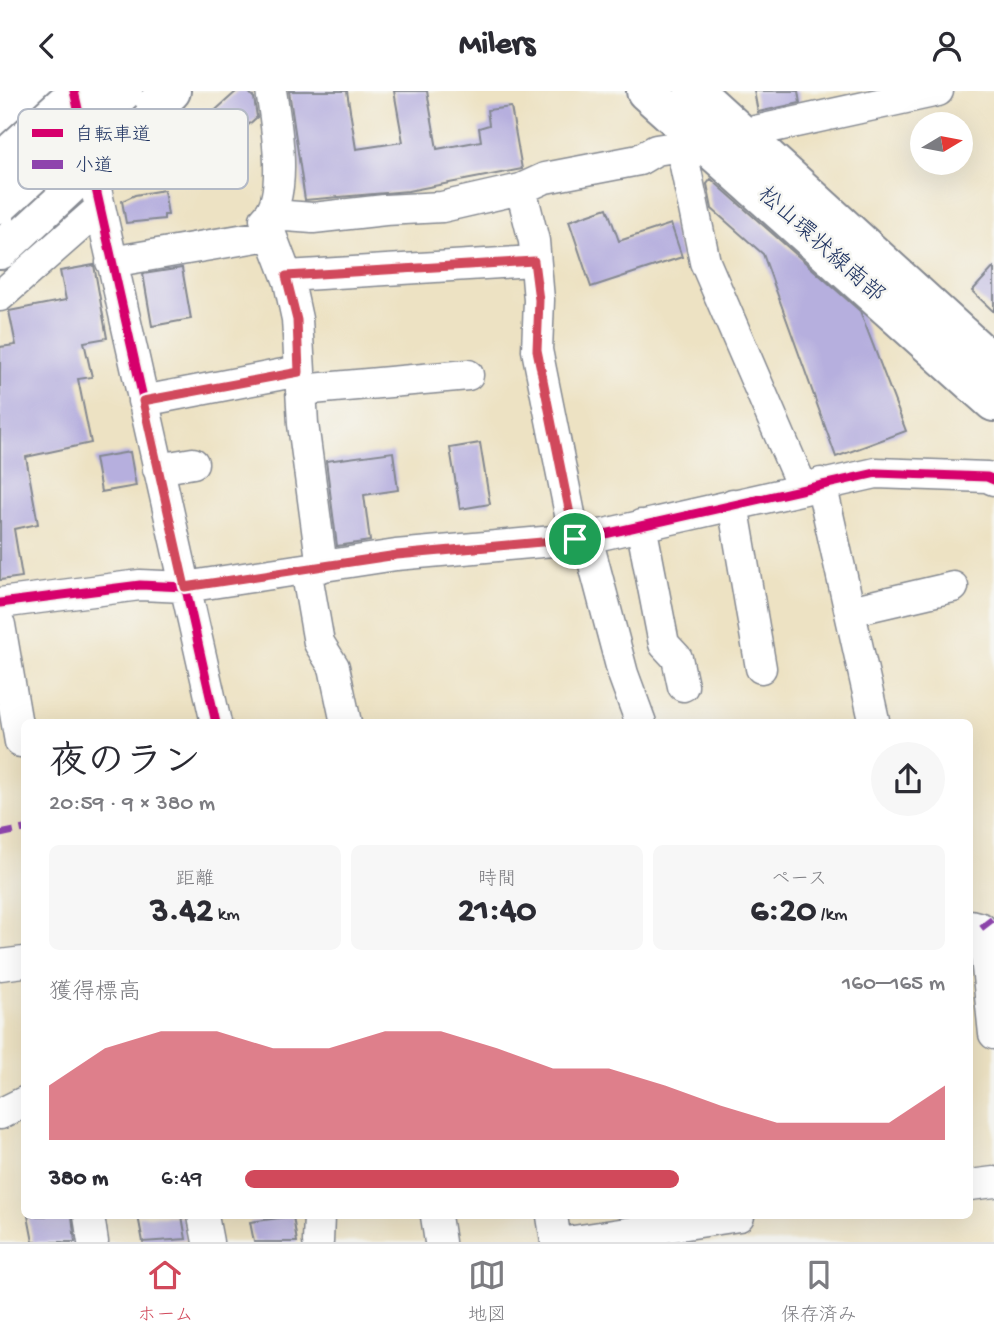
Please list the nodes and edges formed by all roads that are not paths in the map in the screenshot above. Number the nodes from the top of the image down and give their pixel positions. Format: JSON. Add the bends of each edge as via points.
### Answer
{"nodes":[{"id":1,"x":16,"y":91,"type":"edge"},
{"id":2,"x":49,"y":91,"type":"edge"},
{"id":3,"x":74,"y":91,"type":"edge"},
{"id":4,"x":79,"y":91,"type":"edge"},
{"id":5,"x":108,"y":91,"type":"edge"},
{"id":6,"x":171,"y":91,"type":"edge"},
{"id":7,"x":271,"y":91,"type":"edge"},
{"id":8,"x":646,"y":91,"type":"edge"},
{"id":9,"x":694,"y":91,"type":"edge"},
{"id":10,"x":937,"y":91,"type":"edge"},
{"id":11,"x":0,"y":104,"type":"edge"},
{"id":12,"x":130,"y":106,"type":"edge"},
{"id":13,"x":29,"y":109,"type":"edge"},
{"id":14,"x":59,"y":109,"type":"edge"},
{"id":15,"x":76,"y":109,"type":"edge"},
{"id":16,"x":18,"y":119,"type":"edge"},
{"id":17,"x":741,"y":134,"type":"junction"},
{"id":18,"x":0,"y":135,"type":"edge"},
{"id":19,"x":687,"y":140,"type":"junction"},
{"id":20,"x":18,"y":147,"type":"edge"},
{"id":21,"x":0,"y":163,"type":"edge"},
{"id":22,"x":20,"y":189,"type":"edge"},
{"id":23,"x":65,"y":189,"type":"edge"},
{"id":24,"x":89,"y":189,"type":"edge"},
{"id":25,"x":521,"y":189,"type":"junction"},
{"id":26,"x":0,"y":204,"type":"edge"},
{"id":27,"x":99,"y":209,"type":"junction"},
{"id":28,"x":272,"y":223,"type":"junction"},
{"id":29,"x":0,"y":250,"type":"edge"},
{"id":30,"x":534,"y":261,"type":"junction"},
{"id":31,"x":111,"y":262,"type":"junction"},
{"id":32,"x":286,"y":276,"type":"junction"},
{"id":33,"x":0,"y":296,"type":"edge"},
{"id":34,"x":994,"y":365,"type":"edge"},
{"id":35,"x":468,"y":375,"type":"dead end"},
{"id":36,"x":300,"y":381,"type":"junction"},
{"id":37,"x":143,"y":401,"type":"junction"},
{"id":38,"x":994,"y":402,"type":"edge"},
{"id":39,"x":192,"y":463,"type":"dead end"},
{"id":40,"x":158,"y":469,"type":"junction"},
{"id":41,"x":994,"y":480,"type":"edge"},
{"id":42,"x":811,"y":485,"type":"junction"},
{"id":43,"x":733,"y":504,"type":"junction"},
{"id":44,"x":641,"y":525,"type":"junction"},
{"id":45,"x":581,"y":538,"type":"junction"},
{"id":46,"x":314,"y":568,"type":"junction"},
{"id":47,"x":185,"y":587,"type":"junction"},
{"id":48,"x":953,"y":587,"type":"dead end"},
{"id":49,"x":0,"y":603,"type":"edge"},
{"id":50,"x":850,"y":611,"type":"junction"},
{"id":51,"x":0,"y":625,"type":"edge"},
{"id":52,"x":750,"y":652,"type":"dead end"},
{"id":53,"x":683,"y":687,"type":"dead end"},
{"id":54,"x":215,"y":719,"type":"edge"},
{"id":55,"x":345,"y":719,"type":"edge"},
{"id":56,"x":640,"y":719,"type":"edge"},
{"id":57,"x":874,"y":719,"type":"edge"},
{"id":58,"x":21,"y":734,"type":"edge"},
{"id":59,"x":973,"y":926,"type":"edge"},
{"id":60,"x":21,"y":962,"type":"edge"},
{"id":61,"x":0,"y":965,"type":"edge"},
{"id":62,"x":994,"y":1034,"type":"edge"},
{"id":63,"x":994,"y":1182,"type":"edge"},
{"id":64,"x":973,"y":1185,"type":"edge"},
{"id":65,"x":89,"y":1219,"type":"edge"},
{"id":66,"x":204,"y":1219,"type":"edge"},
{"id":67,"x":319,"y":1219,"type":"edge"},
{"id":68,"x":436,"y":1219,"type":"edge"},
{"id":69,"x":552,"y":1219,"type":"edge"},
{"id":70,"x":703,"y":1219,"type":"edge"},
{"id":71,"x":667,"y":1222,"type":"edge"},
{"id":72,"x":617,"y":1239,"type":"edge"},
{"id":73,"x":93,"y":1242,"type":"edge"},
{"id":74,"x":208,"y":1242,"type":"edge"},
{"id":75,"x":318,"y":1242,"type":"edge"},
{"id":76,"x":439,"y":1242,"type":"edge"},
{"id":77,"x":556,"y":1242,"type":"edge"},
{"id":78,"x":567,"y":1242,"type":"edge"}],
"edges":[{"from":1,"to":11,"type":"street"},
{"from":2,"to":13,"type":"main road"},
{"from":3,"to":15,"type":"street"},
{"from":4,"to":14,"type":"main road","bridge":true},
{"from":5,"to":12,"type":"street"},
{"from":6,"to":12,"type":"main road"},
{"from":7,"to":28,"type":"street","via":[[278,190]]},
{"from":8,"to":19,"type":"main road","name":"松山環状線南部"},
{"from":9,"to":17,"type":"main road","name":"松山環状線南部"},
{"from":10,"to":17,"type":"street"},
{"from":16,"to":18,"type":"main road"},
{"from":17,"to":34,"type":"main road","name":"松山環状線南部"},
{"from":19,"to":25,"type":"street","via":[[639,160],[545,178]]},
{"from":19,"to":38,"type":"main road","name":"松山環状線南部"},
{"from":19,"to":42,"type":"street","via":[[705,262]]},
{"from":20,"to":21,"type":"main road","bridge":true},
{"from":22,"to":26,"type":"main road","bridge":true},
{"from":23,"to":29,"type":"main road"},
{"from":24,"to":27,"type":"street"},
{"from":25,"to":28,"type":"street","via":[[442,207],[313,218],[286,216]]},
{"from":25,"to":30,"type":"street","via":[[534,241]]},
{"from":27,"to":31,"type":"street"},
{"from":27,"to":33,"type":"street"},
{"from":28,"to":31,"type":"street"},
{"from":28,"to":32,"type":"street"},
{"from":30,"to":32,"type":"street"},
{"from":30,"to":45,"type":"street","via":[[539,300],[537,350]]},
{"from":31,"to":37,"type":"street"},
{"from":32,"to":36,"type":"street","via":[[297,320]]},
{"from":35,"to":36,"type":"street"},
{"from":36,"to":37,"type":"street"},
{"from":36,"to":46,"type":"street"},
{"from":37,"to":40,"type":"street"},
{"from":39,"to":40,"type":"street"},
{"from":40,"to":47,"type":"street"},
{"from":41,"to":42,"type":"street","via":[[876,473]]},
{"from":42,"to":43,"type":"street"},
{"from":42,"to":50,"type":"street"},
{"from":43,"to":44,"type":"street"},
{"from":43,"to":52,"type":"street"},
{"from":44,"to":45,"type":"street"},
{"from":44,"to":53,"type":"street","via":[[664,644],[677,658]]},
{"from":45,"to":46,"type":"street","via":[[397,555]]},
{"from":45,"to":56,"type":"street"},
{"from":46,"to":47,"type":"street"},
{"from":46,"to":55,"type":"street","via":[[318,643],[334,667]]},
{"from":47,"to":49,"type":"street","via":[[140,585]]},
{"from":47,"to":54,"type":"street"},
{"from":48,"to":50,"type":"street"},
{"from":50,"to":57,"type":"street"},
{"from":51,"to":58,"type":"street"},
{"from":59,"to":62,"type":"street","via":[[981,928],[984,938]]},
{"from":60,"to":61,"type":"street"},
{"from":63,"to":64,"type":"street"},
{"from":65,"to":73,"type":"street"},
{"from":66,"to":74,"type":"street"},
{"from":67,"to":75,"type":"street"},
{"from":68,"to":76,"type":"street"},
{"from":69,"to":77,"type":"street"},
{"from":70,"to":71,"type":"street"},
{"from":71,"to":72,"type":"street"},
{"from":72,"to":78,"type":"street"}]}
